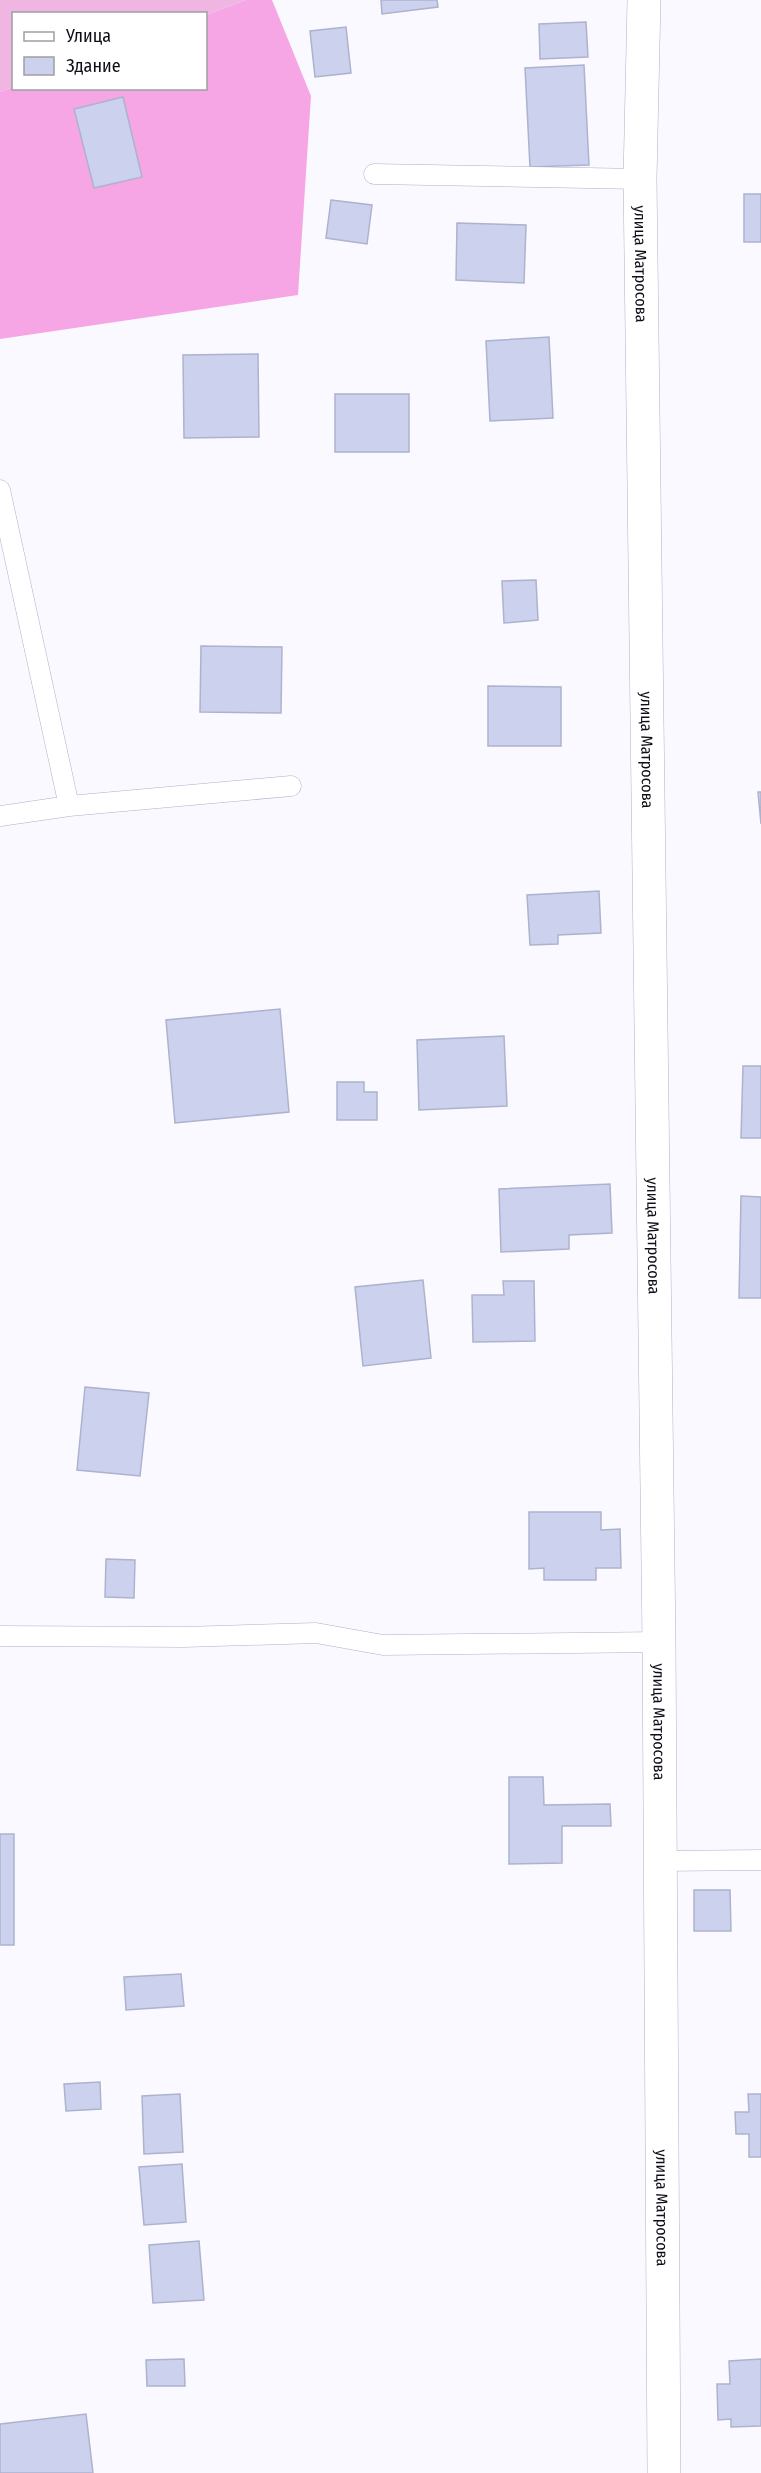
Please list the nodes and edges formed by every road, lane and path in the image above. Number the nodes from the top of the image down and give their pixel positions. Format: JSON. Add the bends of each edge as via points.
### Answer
{"nodes":[{"id":1,"x":644,"y":0,"type":"edge"},
{"id":2,"x":374,"y":174,"type":"dead end"},
{"id":3,"x":640,"y":179,"type":"junction"},
{"id":4,"x":0,"y":490,"type":"edge"},
{"id":5,"x":291,"y":786,"type":"dead end"},
{"id":6,"x":69,"y":807,"type":"junction"},
{"id":7,"x":0,"y":816,"type":"edge"},
{"id":8,"x":0,"y":1636,"type":"edge"},
{"id":9,"x":659,"y":1642,"type":"junction"},
{"id":10,"x":761,"y":1860,"type":"edge"},
{"id":11,"x":660,"y":1862,"type":"junction"},
{"id":12,"x":664,"y":2473,"type":"edge"}],
"edges":[{"from":1,"to":3,"type":"street","name":"улица Матросова"},
{"from":2,"to":3,"type":"lane"},
{"from":3,"to":9,"type":"street","name":"улица Матросова"},
{"from":4,"to":6,"type":"lane"},
{"from":5,"to":6,"type":"lane"},
{"from":6,"to":7,"type":"lane"},
{"from":8,"to":9,"type":"lane","via":[[316,1633],[383,1645]]},
{"from":9,"to":11,"type":"street","name":"улица Матросова"},
{"from":10,"to":11,"type":"lane"},
{"from":11,"to":12,"type":"street","name":"улица Матросова"}]}
